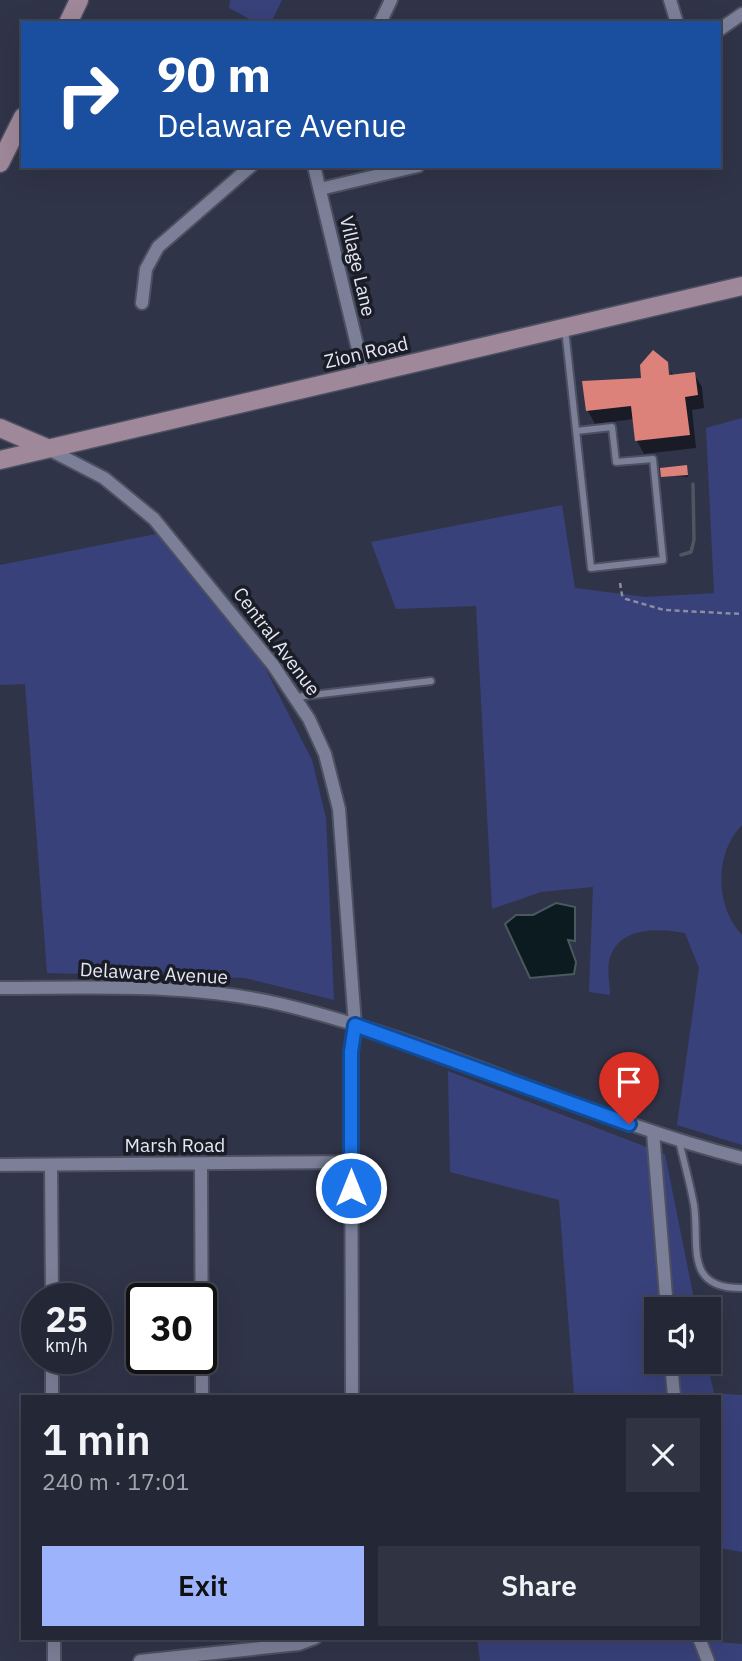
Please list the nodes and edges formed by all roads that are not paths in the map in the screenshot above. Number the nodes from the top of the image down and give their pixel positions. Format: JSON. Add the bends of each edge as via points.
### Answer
{"nodes":[{"id":1,"x":79,"y":0,"type":"edge"},
{"id":2,"x":391,"y":0,"type":"edge"},
{"id":3,"x":670,"y":0,"type":"edge"},
{"id":4,"x":742,"y":14,"type":"edge"},
{"id":5,"x":69,"y":21,"type":"edge"},
{"id":6,"x":381,"y":21,"type":"edge"},
{"id":7,"x":676,"y":21,"type":"edge"},
{"id":8,"x":721,"y":29,"type":"edge"},
{"id":9,"x":21,"y":121,"type":"edge"},
{"id":10,"x":0,"y":163,"type":"edge"},
{"id":11,"x":249,"y":168,"type":"edge"},
{"id":12,"x":315,"y":168,"type":"edge"},
{"id":13,"x":409,"y":168,"type":"edge"},
{"id":14,"x":320,"y":188,"type":"junction"},
{"id":15,"x":742,"y":286,"type":"edge"},
{"id":16,"x":142,"y":303,"type":"dead end"},
{"id":17,"x":565,"y":327,"type":"junction"},
{"id":18,"x":364,"y":374,"type":"junction"},
{"id":19,"x":0,"y":428,"type":"edge"},
{"id":20,"x":576,"y":431,"type":"junction"},
{"id":21,"x":47,"y":449,"type":"junction"},
{"id":22,"x":0,"y":460,"type":"edge"},
{"id":23,"x":431,"y":681,"type":"dead end"},
{"id":24,"x":296,"y":697,"type":"junction"},
{"id":25,"x":0,"y":988,"type":"edge"},
{"id":26,"x":355,"y":1025,"type":"junction"},
{"id":27,"x":653,"y":1132,"type":"junction"},
{"id":28,"x":679,"y":1140,"type":"junction"},
{"id":29,"x":742,"y":1158,"type":"edge"},
{"id":30,"x":351,"y":1162,"type":"junction"},
{"id":31,"x":201,"y":1164,"type":"junction"},
{"id":32,"x":0,"y":1165,"type":"edge"},
{"id":33,"x":51,"y":1165,"type":"junction"},
{"id":34,"x":52,"y":1283,"type":"edge"},
{"id":35,"x":742,"y":1288,"type":"edge"},
{"id":36,"x":666,"y":1297,"type":"edge"},
{"id":37,"x":52,"y":1374,"type":"edge"},
{"id":38,"x":672,"y":1374,"type":"edge"},
{"id":39,"x":52,"y":1395,"type":"edge"},
{"id":40,"x":202,"y":1395,"type":"edge"},
{"id":41,"x":352,"y":1395,"type":"edge"},
{"id":42,"x":674,"y":1395,"type":"edge"},
{"id":43,"x":54,"y":1640,"type":"edge"},
{"id":44,"x":204,"y":1640,"type":"edge"},
{"id":45,"x":310,"y":1640,"type":"edge"},
{"id":46,"x":700,"y":1640,"type":"edge"},
{"id":47,"x":204,"y":1653,"type":"junction"},
{"id":48,"x":54,"y":1661,"type":"edge"},
{"id":49,"x":140,"y":1661,"type":"edge"},
{"id":50,"x":708,"y":1661,"type":"edge"}],
"edges":[{"from":1,"to":5,"type":"street"},
{"from":2,"to":6,"type":"street"},
{"from":3,"to":7,"type":"street"},
{"from":4,"to":8,"type":"street"},
{"from":9,"to":10,"type":"street"},
{"from":11,"to":16,"type":"street","via":[[158,247],[146,269]]},
{"from":12,"to":14,"type":"street","name":"Village Lane"},
{"from":13,"to":14,"type":"street"},
{"from":14,"to":18,"type":"street","name":"Village Lane"},
{"from":15,"to":17,"type":"street","name":"Zion Road"},
{"from":17,"to":18,"type":"street","name":"Zion Road"},
{"from":17,"to":20,"type":"lane"},
{"from":18,"to":21,"type":"street","name":"Zion Road"},
{"from":19,"to":21,"type":"street","name":"Central Avenue"},
{"from":20,"to":20,"type":"lane","via":[[591,568],[663,560],[653,459],[616,462],[612,427]]},
{"from":21,"to":22,"type":"street","name":"Zion Road"},
{"from":21,"to":24,"type":"street","name":"Central Avenue","via":[[87,468],[143,509]]},
{"from":23,"to":24,"type":"lane"},
{"from":24,"to":26,"type":"street","name":"Central Avenue","via":[[325,754],[337,798]]},
{"from":25,"to":26,"type":"street","name":"Delaware Avenue","via":[[182,990],[278,1003]]},
{"from":26,"to":27,"type":"street","name":"Delaware Avenue"},
{"from":26,"to":30,"type":"street"},
{"from":27,"to":28,"type":"street","name":"Delaware Avenue"},
{"from":27,"to":36,"type":"street"},
{"from":28,"to":29,"type":"street","name":"Delaware Avenue"},
{"from":28,"to":35,"type":"lane","via":[[694,1207],[697,1262],[712,1283],[726,1289]]},
{"from":30,"to":31,"type":"street","name":"Marsh Road"},
{"from":30,"to":41,"type":"street"},
{"from":31,"to":33,"type":"street","name":"Marsh Road"},
{"from":31,"to":40,"type":"street"},
{"from":32,"to":33,"type":"street","name":"Marsh Road"},
{"from":33,"to":34,"type":"street"},
{"from":37,"to":39,"type":"street"},
{"from":38,"to":42,"type":"street"},
{"from":43,"to":48,"type":"street"},
{"from":44,"to":47,"type":"street"},
{"from":45,"to":47,"type":"street"},
{"from":46,"to":50,"type":"street"},
{"from":47,"to":49,"type":"street"}]}
